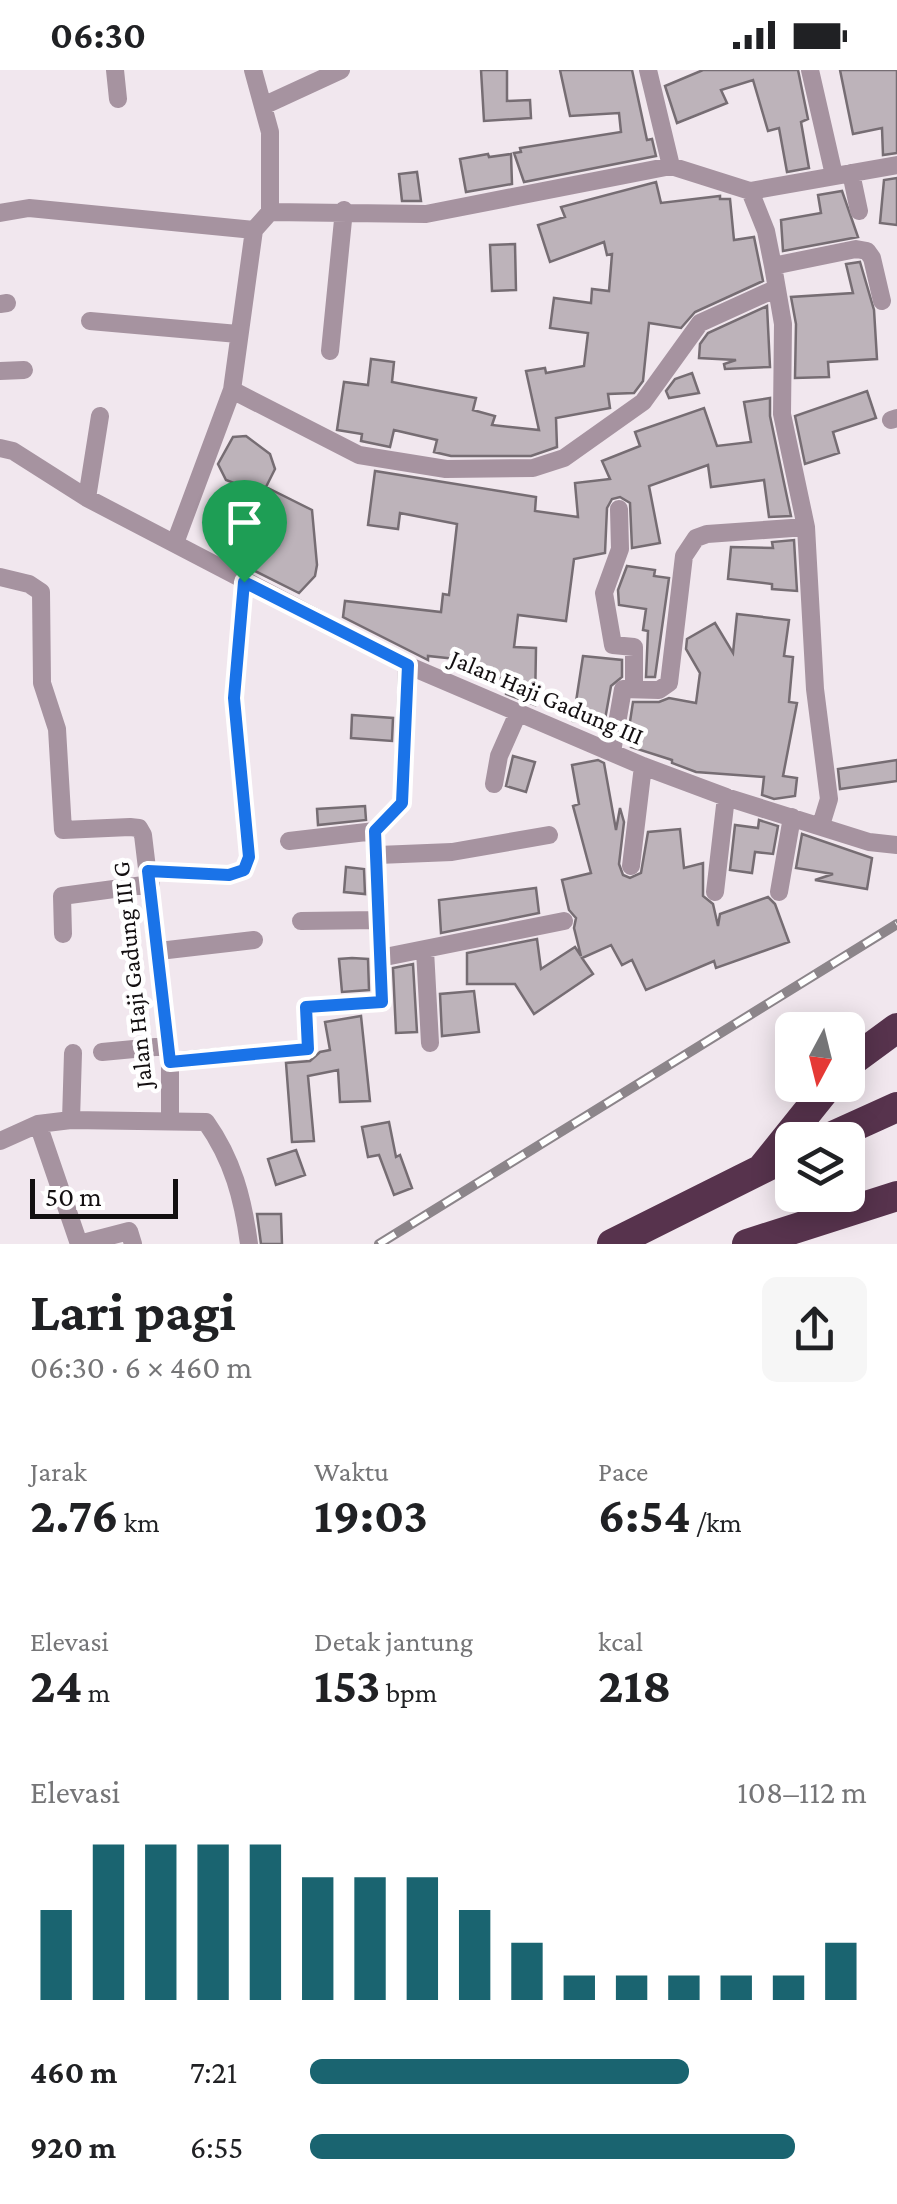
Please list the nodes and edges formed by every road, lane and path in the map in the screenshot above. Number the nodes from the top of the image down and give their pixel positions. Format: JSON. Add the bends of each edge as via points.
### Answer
{"nodes":[{"id":1,"x":115,"y":70,"type":"edge"},
{"id":2,"x":253,"y":70,"type":"edge"},
{"id":3,"x":342,"y":70,"type":"edge"},
{"id":4,"x":648,"y":70,"type":"edge"},
{"id":5,"x":810,"y":70,"type":"edge"},
{"id":6,"x":118,"y":99,"type":"dead end"},
{"id":7,"x":263,"y":106,"type":"junction"},
{"id":8,"x":897,"y":165,"type":"edge"},
{"id":9,"x":670,"y":166,"type":"junction"},
{"id":10,"x":842,"y":174,"type":"junction"},
{"id":11,"x":750,"y":192,"type":"junction"},
{"id":12,"x":344,"y":210,"type":"junction"},
{"id":13,"x":859,"y":211,"type":"dead end"},
{"id":14,"x":270,"y":212,"type":"junction"},
{"id":15,"x":0,"y":213,"type":"edge"},
{"id":16,"x":254,"y":230,"type":"junction"},
{"id":17,"x":773,"y":266,"type":"junction"},
{"id":18,"x":776,"y":289,"type":"junction"},
{"id":19,"x":882,"y":301,"type":"dead end"},
{"id":20,"x":90,"y":322,"type":"dead end"},
{"id":21,"x":238,"y":334,"type":"junction"},
{"id":22,"x":330,"y":351,"type":"dead end"},
{"id":23,"x":24,"y":370,"type":"dead end"},
{"id":24,"x":0,"y":371,"type":"edge"},
{"id":25,"x":232,"y":390,"type":"junction"},
{"id":26,"x":100,"y":416,"type":"dead end"},
{"id":27,"x":0,"y":448,"type":"edge"},
{"id":28,"x":87,"y":498,"type":"junction"},
{"id":29,"x":620,"y":509,"type":"dead end"},
{"id":30,"x":806,"y":526,"type":"junction"},
{"id":31,"x":174,"y":543,"type":"junction"},
{"id":32,"x":0,"y":576,"type":"edge"},
{"id":33,"x":244,"y":582,"type":"junction"},
{"id":34,"x":408,"y":665,"type":"junction"},
{"id":35,"x":634,"y":687,"type":"junction"},
{"id":36,"x":518,"y":714,"type":"junction"},
{"id":37,"x":612,"y":752,"type":"junction"},
{"id":38,"x":643,"y":766,"type":"junction"},
{"id":39,"x":494,"y":784,"type":"dead end"},
{"id":40,"x":726,"y":797,"type":"junction"},
{"id":41,"x":792,"y":817,"type":"junction"},
{"id":42,"x":821,"y":826,"type":"junction"},
{"id":43,"x":375,"y":831,"type":"junction"},
{"id":44,"x":549,"y":835,"type":"dead end"},
{"id":45,"x":289,"y":841,"type":"dead end"},
{"id":46,"x":897,"y":845,"type":"edge"},
{"id":47,"x":378,"y":855,"type":"junction"},
{"id":48,"x":632,"y":866,"type":"dead end"},
{"id":49,"x":150,"y":878,"type":"junction"},
{"id":50,"x":715,"y":892,"type":"dead end"},
{"id":51,"x":779,"y":892,"type":"dead end"},
{"id":52,"x":379,"y":916,"type":"junction"},
{"id":53,"x":302,"y":921,"type":"dead end"},
{"id":54,"x":564,"y":922,"type":"dead end"},
{"id":55,"x":63,"y":934,"type":"dead end"},
{"id":56,"x":254,"y":940,"type":"dead end"},
{"id":57,"x":158,"y":950,"type":"junction"},
{"id":58,"x":425,"y":950,"type":"junction"},
{"id":59,"x":380,"y":958,"type":"junction"},
{"id":60,"x":897,"y":1028,"type":"edge"},
{"id":61,"x":430,"y":1043,"type":"dead end"},
{"id":62,"x":102,"y":1052,"type":"dead end"},
{"id":63,"x":865,"y":1052,"type":"edge"},
{"id":64,"x":73,"y":1053,"type":"dead end"},
{"id":65,"x":168,"y":1054,"type":"junction"},
{"id":66,"x":813,"y":1102,"type":"edge"},
{"id":67,"x":897,"y":1106,"type":"edge"},
{"id":68,"x":72,"y":1120,"type":"junction"},
{"id":69,"x":170,"y":1120,"type":"junction"},
{"id":70,"x":863,"y":1122,"type":"edge"},
{"id":71,"x":38,"y":1124,"type":"junction"},
{"id":72,"x":0,"y":1141,"type":"edge"},
{"id":73,"x":775,"y":1162,"type":"edge"},
{"id":74,"x":762,"y":1168,"type":"junction"},
{"id":75,"x":897,"y":1196,"type":"edge"},
{"id":76,"x":78,"y":1244,"type":"edge"},
{"id":77,"x":133,"y":1244,"type":"edge"},
{"id":78,"x":249,"y":1244,"type":"edge"},
{"id":79,"x":612,"y":1244,"type":"edge"},
{"id":80,"x":746,"y":1244,"type":"edge"}],
"edges":[{"from":1,"to":6,"type":"street"},
{"from":2,"to":7,"type":"street"},
{"from":3,"to":7,"type":"street"},
{"from":4,"to":9,"type":"street"},
{"from":5,"to":10,"type":"street"},
{"from":7,"to":14,"type":"street","via":[[270,132]]},
{"from":8,"to":10,"type":"street"},
{"from":9,"to":11,"type":"street"},
{"from":9,"to":12,"type":"street","via":[[426,214]]},
{"from":10,"to":11,"type":"street"},
{"from":10,"to":13,"type":"street"},
{"from":11,"to":17,"type":"street"},
{"from":12,"to":14,"type":"street"},
{"from":12,"to":22,"type":"street"},
{"from":14,"to":16,"type":"street"},
{"from":15,"to":16,"type":"street","via":[[29,208]]},
{"from":16,"to":21,"type":"street"},
{"from":17,"to":18,"type":"street"},
{"from":17,"to":19,"type":"street","via":[[866,251]]},
{"from":18,"to":25,"type":"street","via":[[700,323],[642,402],[564,458],[533,468],[446,469],[359,456]]},
{"from":18,"to":30,"type":"street","via":[[783,324],[782,414]]},
{"from":20,"to":21,"type":"street"},
{"from":21,"to":25,"type":"street"},
{"from":23,"to":24,"type":"street"},
{"from":25,"to":31,"type":"street"},
{"from":26,"to":28,"type":"street"},
{"from":27,"to":28,"type":"street","name":"Jalan Haji Gadung III"},
{"from":28,"to":31,"type":"street","name":"Jalan Haji Gadung III"},
{"from":29,"to":35,"type":"street","via":[[620,550],[604,592],[613,645],[634,648]]},
{"from":30,"to":35,"type":"street","via":[[696,538],[684,556],[670,683],[659,690]]},
{"from":30,"to":42,"type":"street","via":[[829,799]]},
{"from":31,"to":33,"type":"street","name":"Jalan Haji Gadung III"},
{"from":32,"to":49,"type":"street","name":"Jalan Haji Gadung III G","via":[[40,592],[42,683],[57,729],[64,830],[139,828]]},
{"from":33,"to":34,"type":"street","name":"Jalan Haji Gadung III"},
{"from":33,"to":49,"type":"street","via":[[234,698],[249,857],[244,870],[229,875]]},
{"from":34,"to":36,"type":"street","name":"Jalan Haji Gadung III"},
{"from":34,"to":43,"type":"street","via":[[402,803]]},
{"from":35,"to":37,"type":"street","via":[[621,692]]},
{"from":36,"to":37,"type":"street","name":"Jalan Haji Gadung III"},
{"from":36,"to":39,"type":"street"},
{"from":37,"to":38,"type":"street","name":"Jalan Haji Gadung III"},
{"from":38,"to":40,"type":"street","name":"Jalan Haji Gadung III"},
{"from":38,"to":48,"type":"street"},
{"from":40,"to":41,"type":"street","name":"Jalan Haji Gadung III"},
{"from":40,"to":50,"type":"street"},
{"from":41,"to":42,"type":"street","name":"Jalan Haji Gadung III"},
{"from":41,"to":51,"type":"street"},
{"from":42,"to":46,"type":"street","name":"Jalan Haji Gadung III"},
{"from":43,"to":45,"type":"street"},
{"from":43,"to":47,"type":"street"},
{"from":44,"to":47,"type":"street","via":[[452,852]]},
{"from":47,"to":52,"type":"street"},
{"from":49,"to":55,"type":"street","via":[[62,896]]},
{"from":49,"to":57,"type":"street","name":"Jalan Haji Gadung III G"},
{"from":52,"to":53,"type":"street"},
{"from":52,"to":59,"type":"street"},
{"from":54,"to":58,"type":"street"},
{"from":56,"to":57,"type":"street"},
{"from":57,"to":65,"type":"street","name":"Jalan Haji Gadung III G"},
{"from":58,"to":59,"type":"street"},
{"from":58,"to":61,"type":"street"},
{"from":59,"to":65,"type":"street","via":[[382,1002],[306,1007],[308,1049]]},
{"from":60,"to":63,"type":"highway"},
{"from":62,"to":65,"type":"street"},
{"from":64,"to":68,"type":"street"},
{"from":65,"to":69,"type":"street","name":"Jalan Haji Gadung III G"},
{"from":66,"to":74,"type":"highway"},
{"from":67,"to":70,"type":"highway"},
{"from":68,"to":69,"type":"street"},
{"from":68,"to":71,"type":"street"},
{"from":69,"to":78,"type":"street","via":[[200,1120],[211,1128],[232,1165]]},
{"from":71,"to":72,"type":"street"},
{"from":71,"to":76,"type":"street"},
{"from":73,"to":74,"type":"highway"},
{"from":74,"to":79,"type":"highway"},
{"from":75,"to":80,"type":"highway"},
{"from":76,"to":77,"type":"street","via":[[129,1232]]}]}
